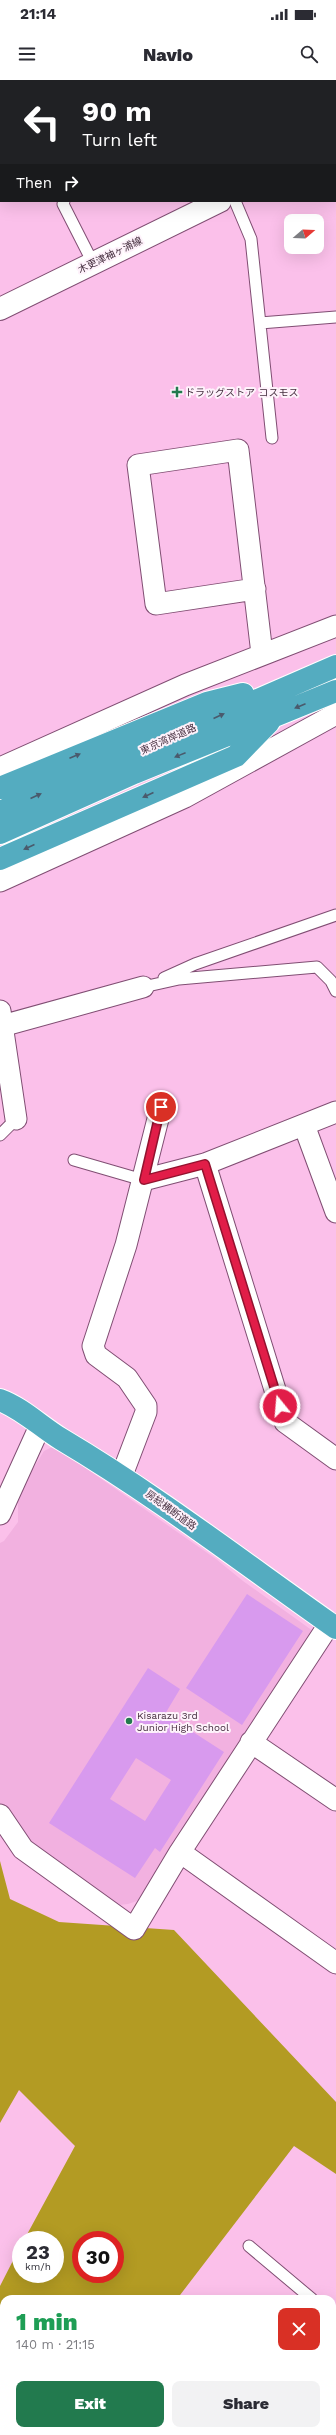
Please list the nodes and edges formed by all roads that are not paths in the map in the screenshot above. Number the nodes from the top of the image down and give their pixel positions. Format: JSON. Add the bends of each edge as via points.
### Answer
{"nodes":[{"id":1,"x":64,"y":202,"type":"edge"},
{"id":2,"x":218,"y":202,"type":"edge"},
{"id":3,"x":235,"y":202,"type":"edge"},
{"id":4,"x":93,"y":263,"type":"junction"},
{"id":5,"x":0,"y":309,"type":"edge"},
{"id":6,"x":336,"y":317,"type":"edge"},
{"id":7,"x":260,"y":323,"type":"junction"},
{"id":8,"x":272,"y":438,"type":"dead end"},
{"id":9,"x":255,"y":589,"type":"junction"},
{"id":10,"x":336,"y":626,"type":"edge"},
{"id":11,"x":262,"y":654,"type":"junction"},
{"id":12,"x":336,"y":666,"type":"edge"},
{"id":13,"x":304,"y":679,"type":"junction"},
{"id":14,"x":336,"y":691,"type":"edge"},
{"id":15,"x":336,"y":714,"type":"edge"},
{"id":16,"x":274,"y":717,"type":"junction"},
{"id":17,"x":0,"y":768,"type":"edge"},
{"id":18,"x":0,"y":788,"type":"edge"},
{"id":19,"x":0,"y":812,"type":"edge"},
{"id":20,"x":0,"y":833,"type":"edge"},
{"id":21,"x":0,"y":859,"type":"edge"},
{"id":22,"x":0,"y":881,"type":"edge"},
{"id":23,"x":336,"y":915,"type":"edge"},
{"id":24,"x":143,"y":987,"type":"junction"},
{"id":25,"x":336,"y":991,"type":"edge"},
{"id":26,"x":1,"y":1025,"type":"edge"},
{"id":27,"x":161,"y":1107,"type":"dead end"},
{"id":28,"x":336,"y":1112,"type":"edge"},
{"id":29,"x":16,"y":1119,"type":"joint"},
{"id":30,"x":304,"y":1125,"type":"junction"},
{"id":31,"x":0,"y":1135,"type":"edge"},
{"id":32,"x":74,"y":1160,"type":"dead end"},
{"id":33,"x":205,"y":1164,"type":"junction"},
{"id":34,"x":144,"y":1180,"type":"junction"},
{"id":35,"x":336,"y":1212,"type":"edge"},
{"id":36,"x":0,"y":1400,"type":"edge"},
{"id":37,"x":40,"y":1426,"type":"junction"},
{"id":38,"x":336,"y":1459,"type":"edge"},
{"id":39,"x":122,"y":1475,"type":"junction"},
{"id":40,"x":0,"y":1514,"type":"edge"},
{"id":41,"x":333,"y":1625,"type":"edge"},
{"id":42,"x":251,"y":1742,"type":"junction"},
{"id":43,"x":336,"y":1800,"type":"edge"},
{"id":44,"x":0,"y":1816,"type":"edge"},
{"id":45,"x":180,"y":1852,"type":"junction"},
{"id":46,"x":336,"y":1963,"type":"edge"},
{"id":47,"x":249,"y":2246,"type":"dead end"},
{"id":48,"x":307,"y":2295,"type":"edge"}],
"edges":[{"from":1,"to":4,"type":"lane"},
{"from":2,"to":4,"type":"main road","name":"木更津袖ヶ浦線"},
{"from":3,"to":7,"type":"lane","via":[[250,239]]},
{"from":4,"to":5,"type":"main road","name":"木更津袖ヶ浦線"},
{"from":6,"to":7,"type":"lane"},
{"from":7,"to":8,"type":"lane"},
{"from":9,"to":9,"type":"street","via":[[238,450],[138,465],[156,604]]},
{"from":9,"to":11,"type":"street"},
{"from":10,"to":11,"type":"street"},
{"from":11,"to":17,"type":"street","via":[[185,685]]},
{"from":12,"to":13,"type":"highway","name":"東京湾岸道路"},
{"from":18,"to":13,"type":"highway","one_way":true,"via":[[206,703]]},
{"from":19,"to":13,"type":"highway","name":"東京湾岸道路","one_way":true},
{"from":14,"to":16,"type":"highway","name":"東京湾岸道路","one_way":true},
{"from":15,"to":22,"type":"street","via":[[185,798]]},
{"from":16,"to":20,"type":"highway","name":"東京湾岸道路","one_way":true,"via":[[134,773]]},
{"from":16,"to":21,"type":"highway","one_way":true,"via":[[236,756]]},
{"from":23,"to":24,"type":"lane","via":[[195,964]]},
{"from":24,"to":25,"type":"lane","via":[[179,979],[317,967],[332,981]]},
{"from":24,"to":26,"type":"street","via":[[116,992]]},
{"from":26,"to":29,"type":"street"},
{"from":27,"to":34,"type":"street"},
{"from":28,"to":30,"type":"street"},
{"from":29,"to":31,"type":"lane"},
{"from":30,"to":33,"type":"street"},
{"from":30,"to":35,"type":"street"},
{"from":32,"to":34,"type":"lane"},
{"from":33,"to":34,"type":"street"},
{"from":33,"to":38,"type":"street","via":[[285,1422]]},
{"from":34,"to":39,"type":"street","via":[[93,1346],[96,1355],[127,1378],[146,1406]]},
{"from":36,"to":37,"type":"highway","name":"房総横断道路"},
{"from":37,"to":39,"type":"highway","name":"房総横断道路"},
{"from":37,"to":40,"type":"street"},
{"from":39,"to":41,"type":"highway","name":"房総横断道路"},
{"from":41,"to":42,"type":"street"},
{"from":42,"to":43,"type":"street"},
{"from":42,"to":45,"type":"street"},
{"from":44,"to":45,"type":"street","via":[[22,1849],[134,1929]]},
{"from":45,"to":46,"type":"street"},
{"from":47,"to":48,"type":"lane"}]}
